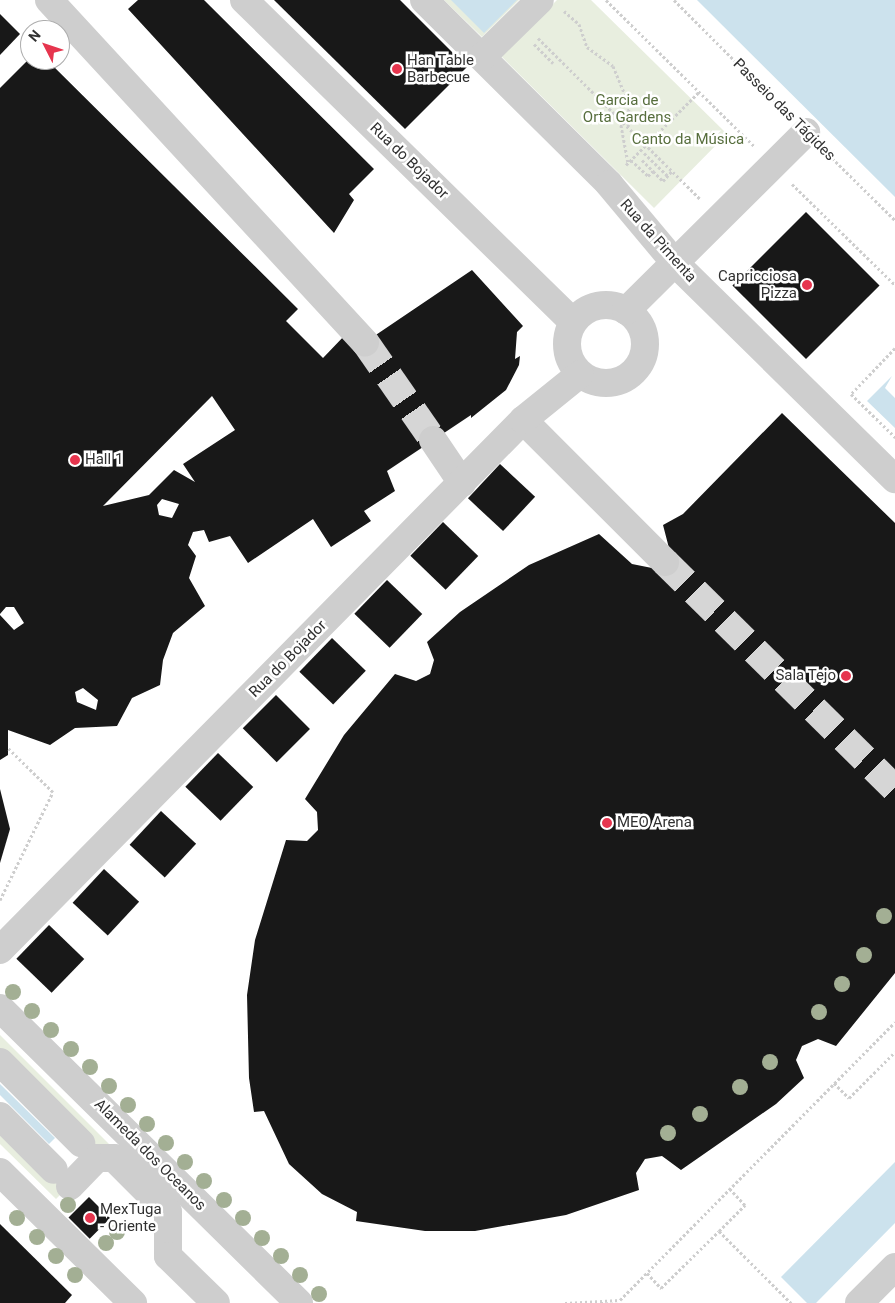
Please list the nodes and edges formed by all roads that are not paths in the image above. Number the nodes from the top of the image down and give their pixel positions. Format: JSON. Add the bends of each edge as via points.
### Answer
{"nodes":[{"id":1,"x":49,"y":0,"type":"edge"},
{"id":2,"x":244,"y":0,"type":"edge"},
{"id":3,"x":424,"y":0,"type":"edge"},
{"id":4,"x":550,"y":3,"type":"edge"},
{"id":5,"x":482,"y":57,"type":"junction"},
{"id":6,"x":806,"y":132,"type":"road end"},
{"id":7,"x":676,"y":264,"type":"junction"},
{"id":8,"x":626,"y":311,"type":"junction"},
{"id":9,"x":573,"y":322,"type":"junction"},
{"id":10,"x":366,"y":342,"type":"tunnel mouth"},
{"id":11,"x":580,"y":374,"type":"junction"},
{"id":12,"x":523,"y":420,"type":"junction"},
{"id":13,"x":433,"y":440,"type":"tunnel mouth"},
{"id":14,"x":895,"y":479,"type":"edge"},
{"id":15,"x":462,"y":483,"type":"junction"},
{"id":16,"x":664,"y":562,"type":"tunnel mouth"},
{"id":17,"x":0,"y":950,"type":"edge"},
{"id":18,"x":0,"y":1008,"type":"edge"},
{"id":19,"x":0,"y":1062,"type":"edge"},
{"id":20,"x":0,"y":1116,"type":"edge"},
{"id":21,"x":81,"y":1143,"type":"dead end"},
{"id":22,"x":0,"y":1172,"type":"edge"},
{"id":23,"x":895,"y":1267,"type":"edge"},
{"id":24,"x":127,"y":1301,"type":"edge"},
{"id":25,"x":216,"y":1303,"type":"edge"},
{"id":26,"x":299,"y":1303,"type":"edge"},
{"id":27,"x":859,"y":1303,"type":"edge"}],
"edges":[{"from":1,"to":10,"type":"street"},
{"from":2,"to":9,"type":"street","name":"Rua do Bojador"},
{"from":3,"to":5,"type":"street","name":"Rua da Pimenta"},
{"from":4,"to":5,"type":"street"},
{"from":5,"to":7,"type":"street","name":"Rua da Pimenta","via":[[609,184]]},
{"from":6,"to":7,"type":"street"},
{"from":7,"to":8,"type":"street"},
{"from":7,"to":14,"type":"street","name":"Rua da Pimenta"},
{"from":8,"to":9,"type":"street","via":[[596,306]]},
{"from":8,"to":11,"type":"street","via":[[642,330],[645,343],[637,367],[610,382]]},
{"from":9,"to":11,"type":"street","via":[[567,350]]},
{"from":11,"to":12,"type":"street","name":"Rua do Bojador"},
{"from":12,"to":15,"type":"street","name":"Rua do Bojador"},
{"from":12,"to":16,"type":"street"},
{"from":13,"to":15,"type":"street"},
{"from":15,"to":17,"type":"street","name":"Rua do Bojador"},
{"from":18,"to":26,"type":"street","name":"Alameda dos Oceanos"},
{"from":19,"to":21,"type":"street"},
{"from":20,"to":25,"type":"street","name":"Alameda dos Oceanos","via":[[62,1178],[97,1158],[114,1158],[168,1212],[168,1256]]},
{"from":22,"to":24,"type":"street"},
{"from":23,"to":27,"type":"street"}]}
